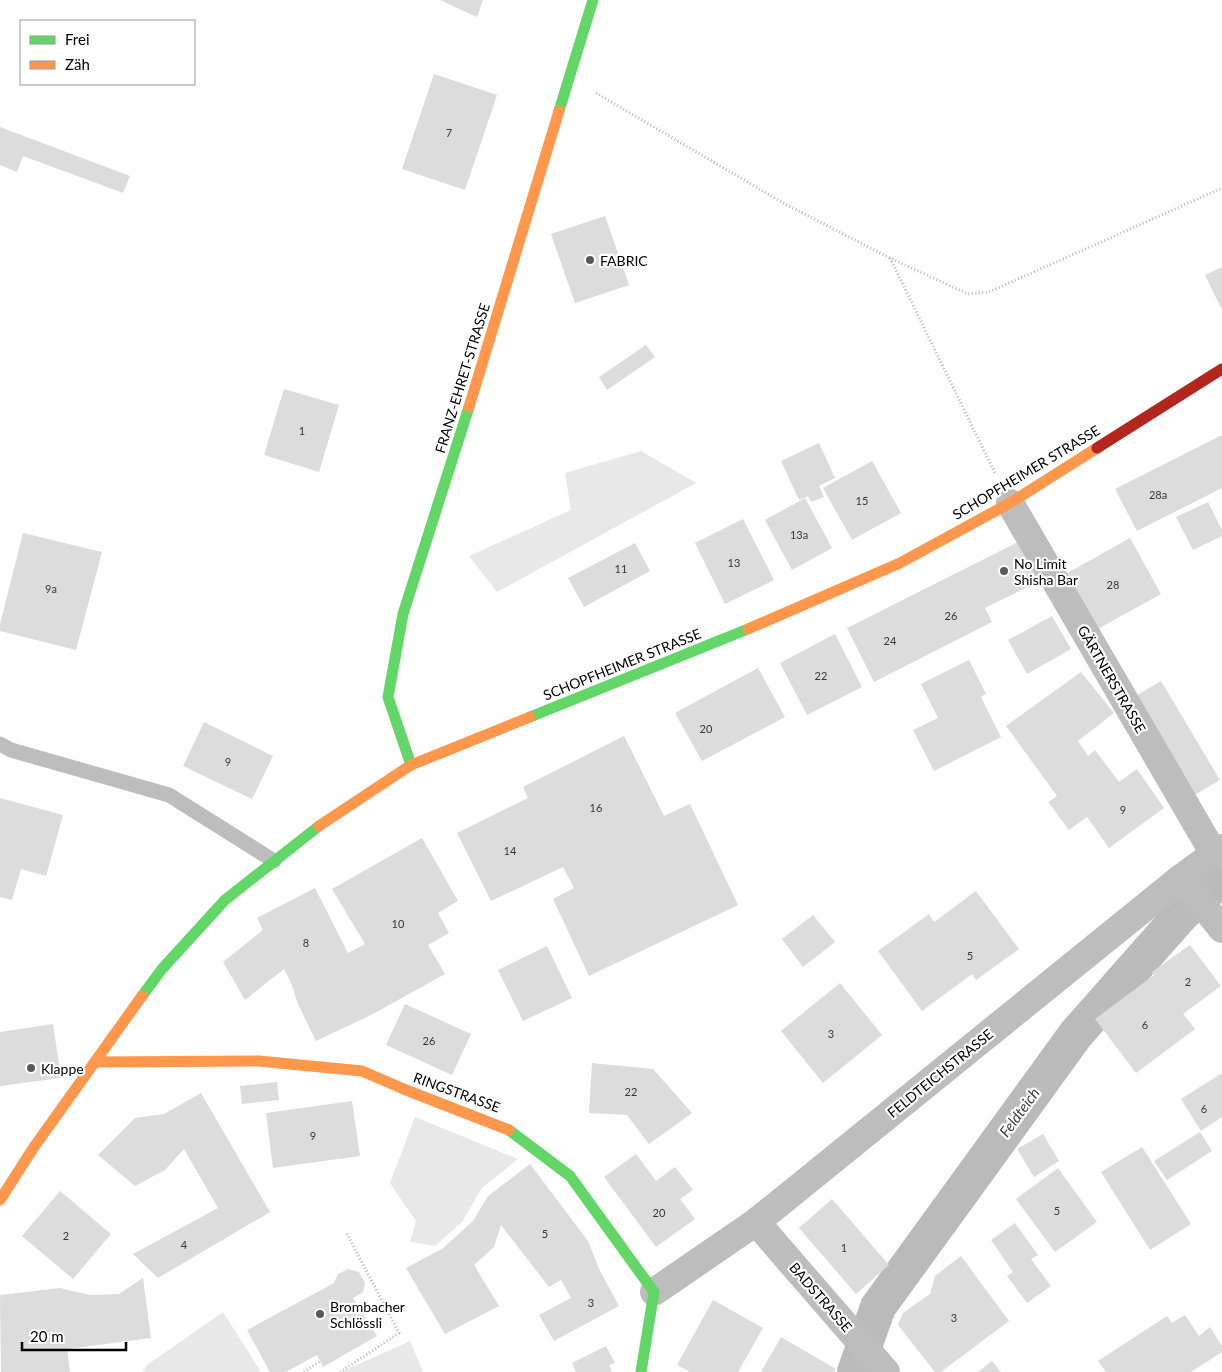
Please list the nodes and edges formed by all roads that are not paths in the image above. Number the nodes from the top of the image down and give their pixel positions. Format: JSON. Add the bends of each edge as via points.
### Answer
{"nodes":[{"id":1,"x":593,"y":0,"type":"edge"},
{"id":2,"x":1222,"y":368,"type":"edge"},
{"id":3,"x":1010,"y":503,"type":"junction"},
{"id":4,"x":0,"y":744,"type":"edge"},
{"id":5,"x":411,"y":765,"type":"junction"},
{"id":6,"x":1218,"y":851,"type":"edge"},
{"id":7,"x":274,"y":861,"type":"junction"},
{"id":8,"x":1200,"y":902,"type":"edge"},
{"id":9,"x":95,"y":1062,"type":"junction"},
{"id":10,"x":0,"y":1200,"type":"edge"},
{"id":11,"x":756,"y":1222,"type":"junction"},
{"id":12,"x":654,"y":1292,"type":"junction"},
{"id":13,"x":881,"y":1366,"type":"edge"},
{"id":14,"x":641,"y":1372,"type":"edge"}],
"edges":[{"from":1,"to":5,"type":"street","name":"FRANZ-EHRET-STRASSE","via":[[404,614],[388,696]]},
{"from":2,"to":3,"type":"street","name":"SCHOPFHEIMER STRASSE"},
{"from":3,"to":5,"type":"street","name":"SCHOPFHEIMER STRASSE","via":[[900,563],[797,609]]},
{"from":3,"to":6,"type":"street","name":"GÄRTNERSTRASSE"},
{"from":4,"to":7,"type":"lane","via":[[11,750],[169,795]]},
{"from":5,"to":7,"type":"street","name":"SCHOPFHEIMER STRASSE","via":[[314,828]]},
{"from":6,"to":8,"type":"street","name":"FELDTEICHSTRASSE"},
{"from":7,"to":9,"type":"street","name":"SCHOPFHEIMER STRASSE","via":[[225,900],[162,969]]},
{"from":8,"to":11,"type":"street","name":"FELDTEICHSTRASSE"},
{"from":9,"to":10,"type":"street","name":"SCHOPFHEIMER STRASSE"},
{"from":9,"to":12,"type":"street","name":"RINGSTRASSE","via":[[259,1061],[362,1071],[506,1126],[570,1176]]},
{"from":11,"to":12,"type":"street","name":"FELDTEICHSTRASSE"},
{"from":11,"to":13,"type":"street","name":"BADSTRASSE"},
{"from":12,"to":14,"type":"street"}]}
